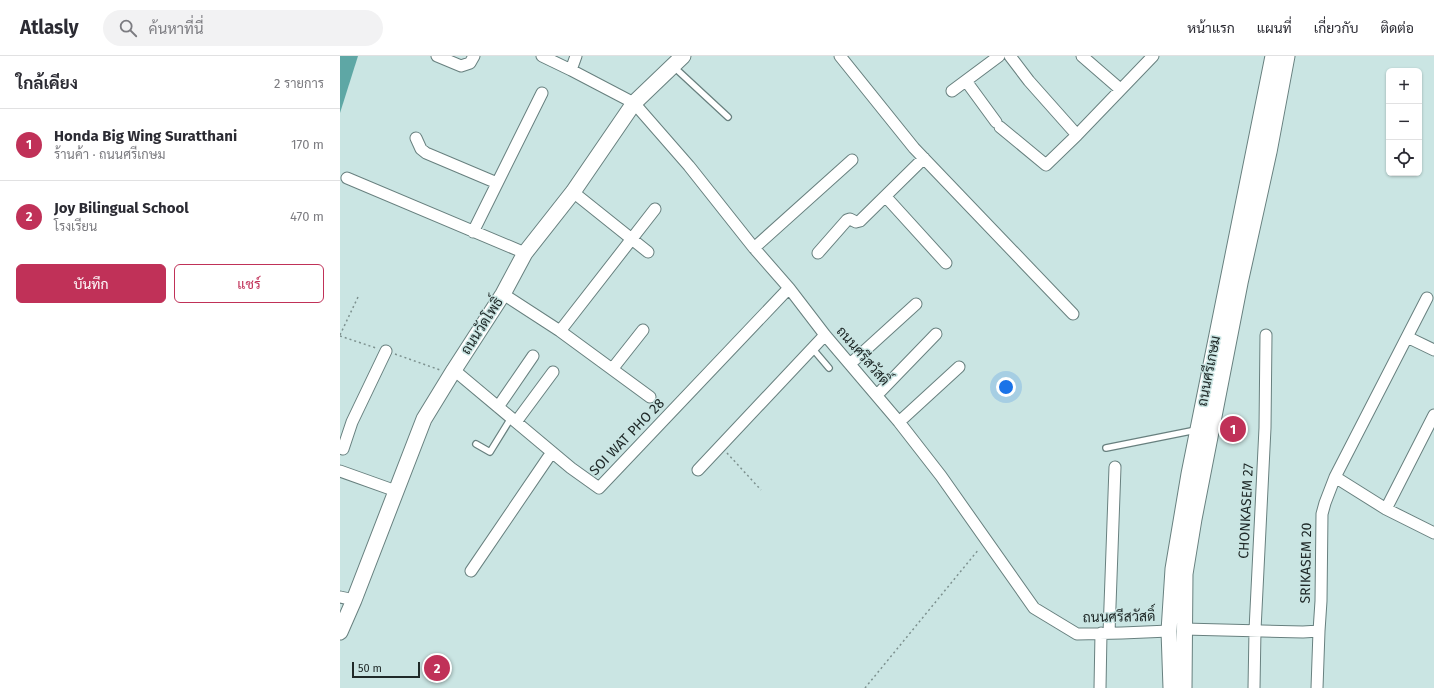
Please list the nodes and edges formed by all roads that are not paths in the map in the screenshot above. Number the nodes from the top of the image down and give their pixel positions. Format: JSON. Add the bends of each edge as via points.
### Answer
{"nodes":[{"id":1,"x":438,"y":56,"type":"edge"},
{"id":2,"x":474,"y":56,"type":"edge"},
{"id":3,"x":542,"y":56,"type":"edge"},
{"id":4,"x":576,"y":56,"type":"edge"},
{"id":5,"x":840,"y":56,"type":"edge"},
{"id":6,"x":999,"y":56,"type":"edge"},
{"id":7,"x":1010,"y":56,"type":"edge"},
{"id":8,"x":1082,"y":56,"type":"edge"},
{"id":9,"x":1153,"y":56,"type":"edge"},
{"id":10,"x":1273,"y":56,"type":"edge"},
{"id":11,"x":1286,"y":56,"type":"edge"},
{"id":12,"x":678,"y":61,"type":"edge"},
{"id":13,"x":571,"y":70,"type":"junction"},
{"id":14,"x":966,"y":81,"type":"junction"},
{"id":15,"x":1120,"y":89,"type":"junction"},
{"id":16,"x":542,"y":92,"type":"dead end"},
{"id":17,"x":952,"y":92,"type":"dead end"},
{"id":18,"x":634,"y":103,"type":"junction"},
{"id":19,"x":728,"y":117,"type":"dead end"},
{"id":20,"x":1077,"y":135,"type":"junction"},
{"id":21,"x":416,"y":138,"type":"dead end"},
{"id":22,"x":924,"y":158,"type":"junction"},
{"id":23,"x":852,"y":160,"type":"dead end"},
{"id":24,"x":348,"y":178,"type":"dead end"},
{"id":25,"x":497,"y":183,"type":"junction"},
{"id":26,"x":573,"y":192,"type":"junction"},
{"id":27,"x":886,"y":196,"type":"junction"},
{"id":28,"x":655,"y":209,"type":"dead end"},
{"id":29,"x":473,"y":232,"type":"junction"},
{"id":30,"x":632,"y":238,"type":"junction"},
{"id":31,"x":754,"y":248,"type":"junction"},
{"id":32,"x":648,"y":252,"type":"dead end"},
{"id":33,"x":818,"y":253,"type":"dead end"},
{"id":34,"x":525,"y":254,"type":"junction"},
{"id":35,"x":946,"y":263,"type":"dead end"},
{"id":36,"x":789,"y":288,"type":"junction"},
{"id":37,"x":503,"y":294,"type":"junction"},
{"id":38,"x":1427,"y":298,"type":"dead end"},
{"id":39,"x":916,"y":304,"type":"dead end"},
{"id":40,"x":1073,"y":314,"type":"dead end"},
{"id":41,"x":643,"y":330,"type":"dead end"},
{"id":42,"x":1224,"y":330,"type":"junction"},
{"id":43,"x":560,"y":331,"type":"junction"},
{"id":44,"x":936,"y":334,"type":"dead end"},
{"id":45,"x":825,"y":335,"type":"junction"},
{"id":46,"x":1266,"y":335,"type":"dead end"},
{"id":47,"x":1407,"y":337,"type":"junction"},
{"id":48,"x":812,"y":348,"type":"junction"},
{"id":49,"x":1434,"y":350,"type":"edge"},
{"id":50,"x":386,"y":351,"type":"dead end"},
{"id":51,"x":533,"y":356,"type":"dead end"},
{"id":52,"x":850,"y":364,"type":"junction"},
{"id":53,"x":959,"y":367,"type":"dead end"},
{"id":54,"x":613,"y":368,"type":"junction"},
{"id":55,"x":829,"y":368,"type":"dead end"},
{"id":56,"x":454,"y":370,"type":"junction"},
{"id":57,"x":553,"y":372,"type":"dead end"},
{"id":58,"x":877,"y":395,"type":"junction"},
{"id":59,"x":650,"y":397,"type":"dead end"},
{"id":60,"x":498,"y":407,"type":"junction"},
{"id":61,"x":1434,"y":415,"type":"edge"},
{"id":62,"x":513,"y":420,"type":"junction"},
{"id":63,"x":899,"y":422,"type":"junction"},
{"id":64,"x":1198,"y":429,"type":"junction"},
{"id":65,"x":476,"y":444,"type":"dead end"},
{"id":66,"x":1106,"y":448,"type":"dead end"},
{"id":67,"x":343,"y":449,"type":"dead end"},
{"id":68,"x":552,"y":452,"type":"junction"},
{"id":69,"x":1115,"y":467,"type":"dead end"},
{"id":70,"x":340,"y":470,"type":"edge"},
{"id":71,"x":698,"y":470,"type":"dead end"},
{"id":72,"x":1335,"y":477,"type":"junction"},
{"id":73,"x":396,"y":490,"type":"junction"},
{"id":74,"x":1386,"y":509,"type":"junction"},
{"id":75,"x":1434,"y":533,"type":"edge"},
{"id":76,"x":471,"y":571,"type":"dead end"},
{"id":77,"x":347,"y":598,"type":"edge"},
{"id":78,"x":1184,"y":629,"type":"junction"},
{"id":79,"x":1255,"y":630,"type":"junction"},
{"id":80,"x":1169,"y":631,"type":"junction"},
{"id":81,"x":1319,"y":631,"type":"junction"},
{"id":82,"x":340,"y":632,"type":"edge"},
{"id":83,"x":1105,"y":633,"type":"junction"},
{"id":84,"x":1100,"y":688,"type":"edge"},
{"id":85,"x":1171,"y":688,"type":"edge"},
{"id":86,"x":1184,"y":688,"type":"edge"},
{"id":87,"x":1254,"y":688,"type":"edge"},
{"id":88,"x":1317,"y":688,"type":"edge"}],
"edges":[{"from":1,"to":2,"type":"street","via":[[461,66],[470,63]]},
{"from":3,"to":13,"type":"street","name":"ถนนศรีสวัสดิ์"},
{"from":4,"to":13,"type":"street"},
{"from":5,"to":22,"type":"street"},
{"from":6,"to":14,"type":"street"},
{"from":7,"to":20,"type":"street","via":[[1029,82]]},
{"from":8,"to":15,"type":"street"},
{"from":9,"to":15,"type":"street"},
{"from":10,"to":42,"type":"main road","name":"ถนนศรีเกษม"},
{"from":11,"to":42,"type":"main road","name":"ถนนศรีเกษม","via":[[1269,152]]},
{"from":12,"to":18,"type":"main road","name":"ถนนวัดโพธิ์"},
{"from":12,"to":19,"type":"lane"},
{"from":13,"to":18,"type":"street","name":"ถนนศรีสวัสดิ์"},
{"from":14,"to":17,"type":"street"},
{"from":14,"to":20,"type":"street","via":[[998,125],[1046,165]]},
{"from":15,"to":20,"type":"street"},
{"from":16,"to":25,"type":"street"},
{"from":18,"to":26,"type":"main road","name":"ถนนวัดโพธิ์"},
{"from":18,"to":31,"type":"street","name":"ถนนศรีสวัสดิ์"},
{"from":21,"to":25,"type":"street","via":[[420,149],[426,153]]},
{"from":22,"to":27,"type":"street"},
{"from":22,"to":40,"type":"street"},
{"from":23,"to":31,"type":"street"},
{"from":24,"to":29,"type":"street"},
{"from":25,"to":29,"type":"street"},
{"from":26,"to":30,"type":"street"},
{"from":26,"to":34,"type":"main road","name":"ถนนวัดโพธิ์"},
{"from":27,"to":33,"type":"street","via":[[860,221],[847,220]]},
{"from":27,"to":35,"type":"street"},
{"from":28,"to":30,"type":"street"},
{"from":29,"to":34,"type":"street"},
{"from":30,"to":32,"type":"street"},
{"from":30,"to":43,"type":"street"},
{"from":31,"to":36,"type":"street","name":"ถนนศรีสวัสดิ์"},
{"from":34,"to":37,"type":"main road","name":"ถนนวัดโพธิ์"},
{"from":36,"to":45,"type":"street","name":"ถนนศรีสวัสดิ์"},
{"from":36,"to":68,"type":"street","name":"SOI WAT PHO 28","via":[[599,488]]},
{"from":37,"to":43,"type":"street"},
{"from":37,"to":56,"type":"main road","name":"ถนนวัดโพธิ์"},
{"from":38,"to":47,"type":"street","name":"SRIKASEM 20"},
{"from":39,"to":52,"type":"street"},
{"from":41,"to":54,"type":"street"},
{"from":42,"to":64,"type":"main road","name":"ถนนศรีเกษม"},
{"from":42,"to":78,"type":"main road","name":"ถนนศรีเกษม","via":[[1185,574]]},
{"from":43,"to":54,"type":"street"},
{"from":44,"to":58,"type":"street"},
{"from":45,"to":48,"type":"street"},
{"from":45,"to":52,"type":"street","name":"ถนนศรีสวัสดิ์"},
{"from":46,"to":79,"type":"street","name":"CHONKASEM 27","via":[[1265,428]]},
{"from":47,"to":49,"type":"street"},
{"from":47,"to":72,"type":"street","name":"SRIKASEM 20"},
{"from":48,"to":55,"type":"lane"},
{"from":48,"to":71,"type":"street"},
{"from":50,"to":67,"type":"street","via":[[352,422]]},
{"from":51,"to":60,"type":"street"},
{"from":52,"to":58,"type":"street","name":"ถนนศรีสวัสดิ์"},
{"from":53,"to":63,"type":"street"},
{"from":54,"to":59,"type":"street"},
{"from":56,"to":60,"type":"street","name":"SOI WAT PHO 28"},
{"from":56,"to":73,"type":"main road","name":"ถนนวัดโพธิ์","via":[[424,419]]},
{"from":57,"to":62,"type":"street"},
{"from":58,"to":63,"type":"street","name":"ถนนศรีสวัสดิ์"},
{"from":60,"to":62,"type":"street","name":"SOI WAT PHO 28"},
{"from":61,"to":74,"type":"street"},
{"from":62,"to":65,"type":"lane","via":[[490,452]]},
{"from":62,"to":68,"type":"street","name":"SOI WAT PHO 28"},
{"from":63,"to":83,"type":"street","name":"ถนนศรีสวัสดิ์","via":[[941,476],[1034,608],[1077,634]]},
{"from":64,"to":66,"type":"lane"},
{"from":64,"to":80,"type":"main road","name":"ถนนศรีเกษม","via":[[1173,569]]},
{"from":68,"to":76,"type":"street"},
{"from":69,"to":83,"type":"street"},
{"from":70,"to":73,"type":"street"},
{"from":72,"to":74,"type":"street"},
{"from":72,"to":81,"type":"street","name":"SRIKASEM 20","via":[[1322,514]]},
{"from":73,"to":77,"type":"main road","name":"ถนนวัดโพธิ์"},
{"from":74,"to":75,"type":"street"},
{"from":77,"to":82,"type":"main road","name":"ถนนวัดโพธิ์"},
{"from":78,"to":79,"type":"street"},
{"from":78,"to":86,"type":"main road","name":"ถนนศรีเกษม"},
{"from":79,"to":81,"type":"street"},
{"from":79,"to":87,"type":"street","name":"CHONKASEM 27"},
{"from":80,"to":83,"type":"street","name":"ถนนศรีสวัสดิ์"},
{"from":80,"to":85,"type":"main road","name":"ถนนศรีเกษม"},
{"from":81,"to":88,"type":"street","name":"SRIKASEM 20"},
{"from":83,"to":84,"type":"street"}]}
